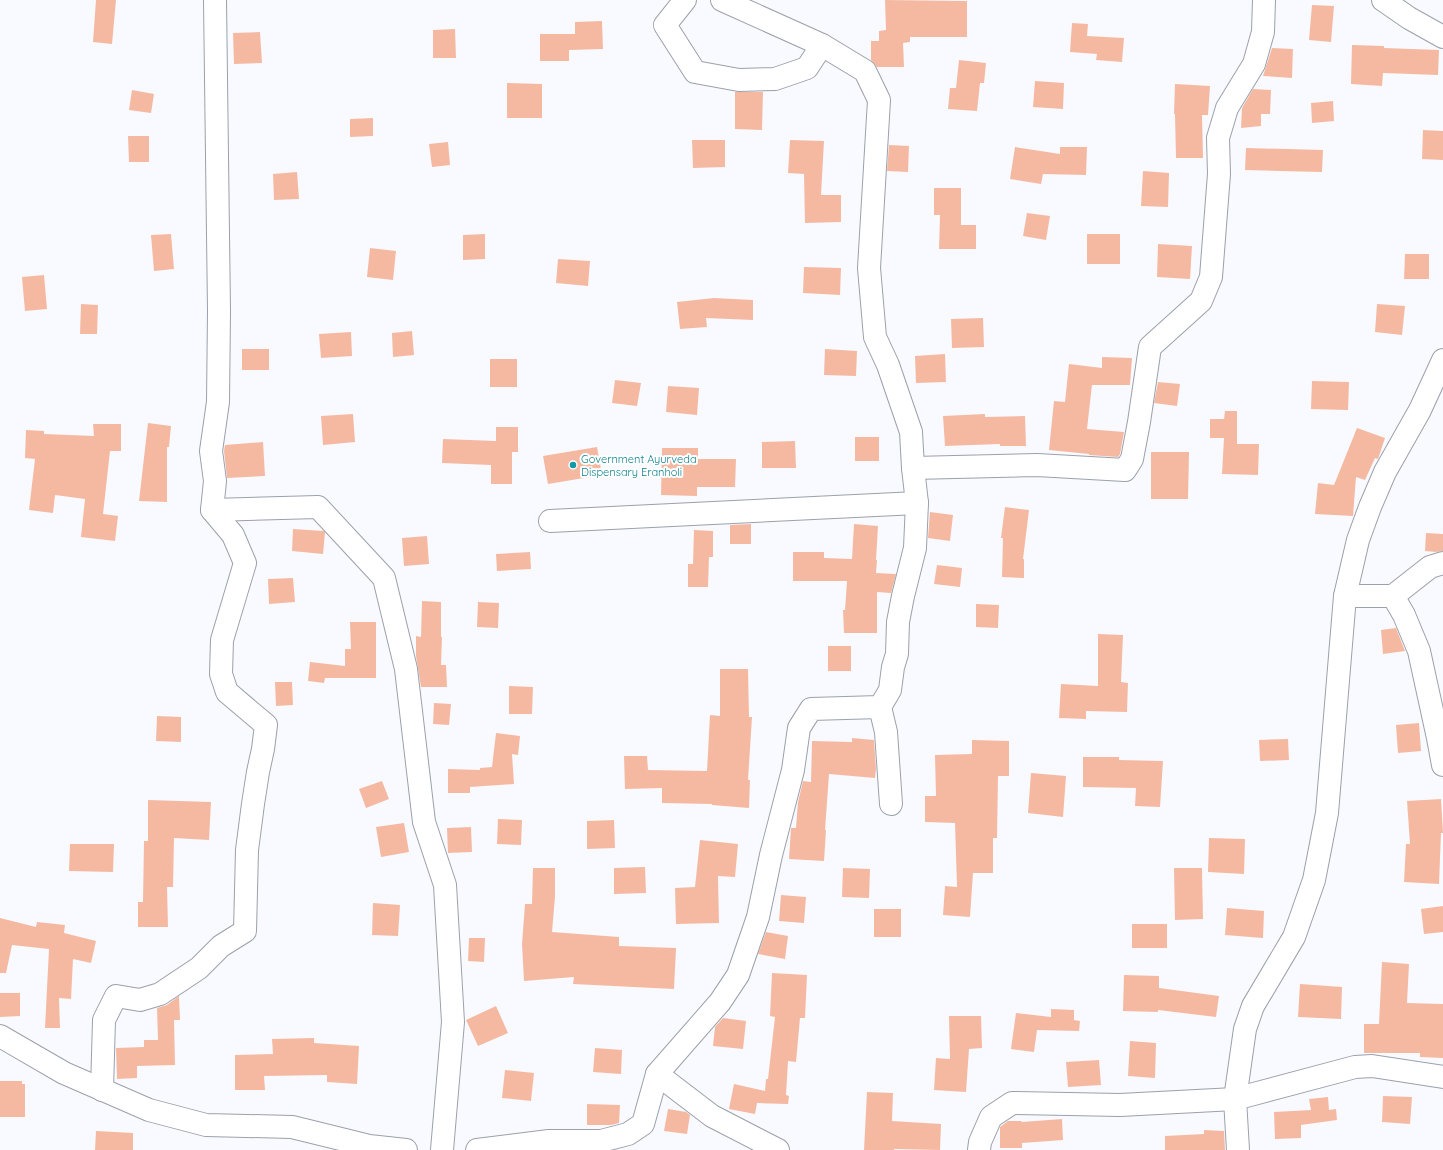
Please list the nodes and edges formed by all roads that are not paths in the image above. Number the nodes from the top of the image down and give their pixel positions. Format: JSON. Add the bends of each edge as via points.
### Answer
{"nodes":[{"id":1,"x":215,"y":0,"type":"edge"},
{"id":2,"x":685,"y":0,"type":"edge"},
{"id":3,"x":722,"y":0,"type":"edge"},
{"id":4,"x":1264,"y":0,"type":"edge"},
{"id":5,"x":1383,"y":0,"type":"edge"},
{"id":6,"x":1443,"y":37,"type":"edge"},
{"id":7,"x":822,"y":45,"type":"junction"},
{"id":8,"x":1443,"y":360,"type":"edge"},
{"id":9,"x":912,"y":468,"type":"junction"},
{"id":10,"x":917,"y":503,"type":"junction"},
{"id":11,"x":212,"y":510,"type":"junction"},
{"id":12,"x":550,"y":521,"type":"dead end"},
{"id":13,"x":1443,"y":563,"type":"edge"},
{"id":14,"x":1345,"y":596,"type":"junction"},
{"id":15,"x":1393,"y":596,"type":"junction"},
{"id":16,"x":880,"y":707,"type":"junction"},
{"id":17,"x":1443,"y":765,"type":"edge"},
{"id":18,"x":891,"y":804,"type":"dead end"},
{"id":19,"x":0,"y":1036,"type":"edge"},
{"id":20,"x":657,"y":1074,"type":"junction"},
{"id":21,"x":1443,"y":1077,"type":"edge"},
{"id":22,"x":102,"y":1090,"type":"junction"},
{"id":23,"x":1235,"y":1099,"type":"junction"},
{"id":24,"x":624,"y":1142,"type":"edge"},
{"id":25,"x":406,"y":1150,"type":"edge"},
{"id":26,"x":442,"y":1150,"type":"edge"},
{"id":27,"x":477,"y":1150,"type":"edge"},
{"id":28,"x":778,"y":1150,"type":"edge"},
{"id":29,"x":979,"y":1150,"type":"edge"},
{"id":30,"x":1238,"y":1150,"type":"edge"}],
"edges":[{"from":1,"to":11,"type":"street","via":[[219,311],[218,402],[211,451],[215,481]]},
{"from":2,"to":7,"type":"street","via":[[665,25],[695,72],[739,80],[775,79],[807,68]]},
{"from":3,"to":7,"type":"street"},
{"from":4,"to":9,"type":"street","via":[[1263,32],[1254,64],[1227,108],[1218,138],[1219,174],[1211,276],[1201,301],[1150,347],[1132,459],[1125,470],[1037,465]]},
{"from":5,"to":6,"type":"street"},
{"from":7,"to":9,"type":"street","via":[[865,71],[879,100],[869,268],[875,336],[911,432]]},
{"from":8,"to":14,"type":"street","via":[[1420,410],[1385,472],[1370,507],[1358,540]]},
{"from":9,"to":10,"type":"street"},
{"from":10,"to":12,"type":"street"},
{"from":10,"to":16,"type":"street","via":[[915,548],[898,622],[897,654],[890,690]]},
{"from":11,"to":22,"type":"street","via":[[233,535],[245,563],[222,640],[221,674],[227,692],[266,725],[247,850],[245,931],[221,946],[199,968],[160,994],[140,1000],[116,996],[104,1020]]},
{"from":11,"to":26,"type":"street","via":[[318,507],[384,578],[406,669],[424,822],[445,885],[453,1022]]},
{"from":13,"to":15,"type":"street","via":[[1430,567]]},
{"from":14,"to":15,"type":"street"},
{"from":14,"to":23,"type":"street","via":[[1327,813],[1314,880],[1294,937],[1253,1006],[1245,1029]]},
{"from":15,"to":17,"type":"street","via":[[1404,614],[1419,651]]},
{"from":16,"to":18,"type":"street","via":[[886,732]]},
{"from":16,"to":20,"type":"street","via":[[811,709],[799,728],[793,770],[758,917],[738,975],[720,1002]]},
{"from":19,"to":22,"type":"street","via":[[64,1073]]},
{"from":20,"to":24,"type":"street","via":[[643,1124]]},
{"from":20,"to":28,"type":"street","via":[[712,1116]]},
{"from":21,"to":23,"type":"street","via":[[1372,1066],[1355,1067]]},
{"from":22,"to":25,"type":"street","via":[[148,1110],[206,1125],[292,1127],[370,1146]]},
{"from":23,"to":29,"type":"street","via":[[1120,1105],[1012,1103],[991,1117]]},
{"from":23,"to":30,"type":"street"},
{"from":24,"to":27,"type":"street","via":[[549,1141]]}]}
